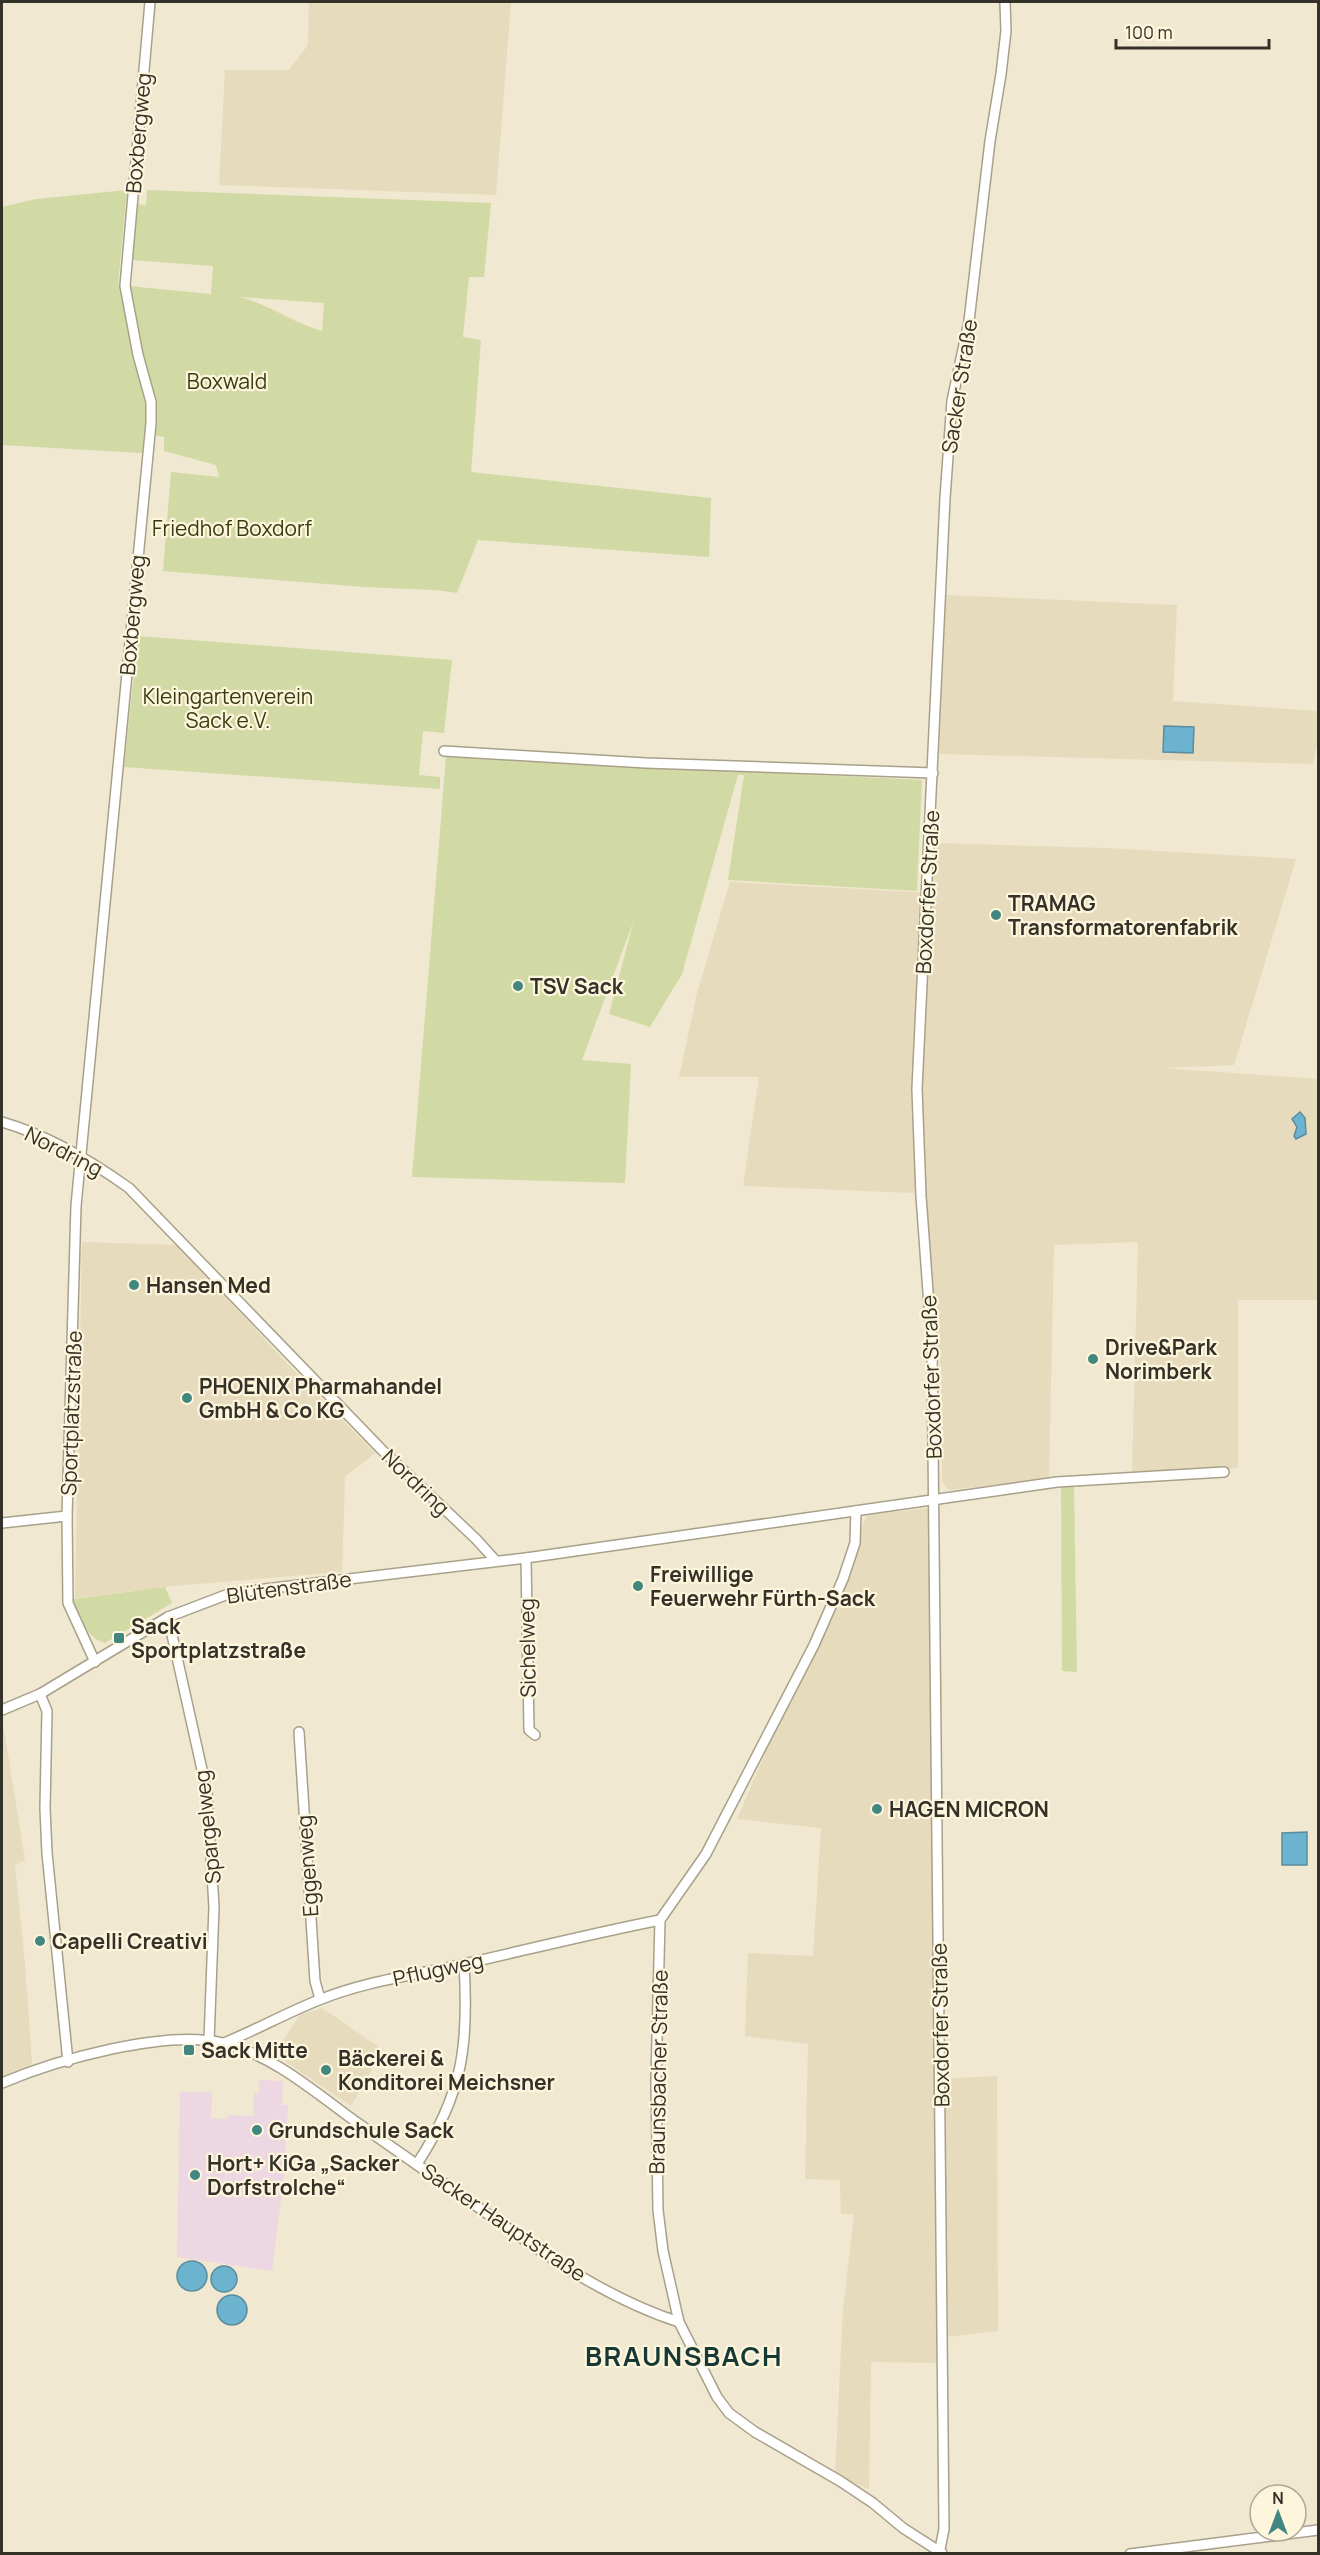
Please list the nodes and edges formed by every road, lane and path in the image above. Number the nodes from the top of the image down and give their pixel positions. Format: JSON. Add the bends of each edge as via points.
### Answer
{"nodes":[{"id":1,"x":150,"y":2,"type":"edge"},
{"id":2,"x":1005,"y":2,"type":"edge"},
{"id":3,"x":444,"y":751,"type":"dead end"},
{"id":4,"x":933,"y":773,"type":"junction"},
{"id":5,"x":2,"y":1122,"type":"edge"},
{"id":6,"x":81,"y":1158,"type":"junction"},
{"id":7,"x":1224,"y":1472,"type":"dead end"},
{"id":8,"x":934,"y":1499,"type":"junction"},
{"id":9,"x":856,"y":1511,"type":"junction"},
{"id":10,"x":67,"y":1516,"type":"junction"},
{"id":11,"x":2,"y":1523,"type":"edge"},
{"id":12,"x":526,"y":1558,"type":"junction"},
{"id":13,"x":496,"y":1562,"type":"junction"},
{"id":14,"x":168,"y":1617,"type":"junction"},
{"id":15,"x":95,"y":1662,"type":"junction"},
{"id":16,"x":40,"y":1694,"type":"junction"},
{"id":17,"x":2,"y":1710,"type":"edge"},
{"id":18,"x":299,"y":1732,"type":"dead end"},
{"id":19,"x":535,"y":1735,"type":"dead end"},
{"id":20,"x":660,"y":1920,"type":"junction"},
{"id":21,"x":464,"y":1964,"type":"junction"},
{"id":22,"x":320,"y":1999,"type":"junction"},
{"id":23,"x":209,"y":2041,"type":"junction"},
{"id":24,"x":224,"y":2043,"type":"junction"},
{"id":25,"x":68,"y":2061,"type":"junction"},
{"id":26,"x":2,"y":2083,"type":"edge"},
{"id":27,"x":417,"y":2164,"type":"junction"},
{"id":28,"x":679,"y":2322,"type":"junction"},
{"id":29,"x":1318,"y":2530,"type":"edge"},
{"id":30,"x":941,"y":2553,"type":"edge"},
{"id":31,"x":1130,"y":2553,"type":"edge"}],
"edges":[{"from":1,"to":6,"type":"street","name":"Boxbergweg","via":[[125,286],[151,402],[151,423]]},
{"from":2,"to":4,"type":"street","name":"Sacker Straße","via":[[1002,74],[990,141],[969,321],[952,401]]},
{"from":3,"to":4,"type":"street"},
{"from":4,"to":8,"type":"street","name":"Boxdorfer Straße","via":[[917,1089],[932,1347]]},
{"from":5,"to":6,"type":"street","name":"Nordring","via":[[25,1129]]},
{"from":6,"to":10,"type":"street","name":"Sportplatzstraße","via":[[76,1206]]},
{"from":6,"to":13,"type":"street","name":"Nordring","via":[[129,1188]]},
{"from":7,"to":8,"type":"street","via":[[1057,1482]]},
{"from":8,"to":9,"type":"street"},
{"from":8,"to":30,"type":"street","name":"Boxdorfer Straße","via":[[943,2324]]},
{"from":9,"to":12,"type":"street"},
{"from":9,"to":20,"type":"street","via":[[855,1542],[814,1645],[706,1854]]},
{"from":10,"to":11,"type":"street"},
{"from":10,"to":15,"type":"street","name":"Sportplatzstraße","via":[[68,1603]]},
{"from":12,"to":13,"type":"street"},
{"from":12,"to":19,"type":"street","name":"Sichelweg","via":[[529,1730]]},
{"from":13,"to":14,"type":"street","name":"Blütenstraße","via":[[231,1593]]},
{"from":14,"to":15,"type":"street","name":"Blütenstraße"},
{"from":14,"to":23,"type":"street","name":"Spargelweg","via":[[207,1792],[214,1907]]},
{"from":15,"to":16,"type":"street","name":"Blütenstraße"},
{"from":16,"to":17,"type":"street","name":"Blütenstraße"},
{"from":16,"to":25,"type":"street","via":[[46,1711],[47,1853]]},
{"from":18,"to":22,"type":"street","name":"Eggenweg","via":[[315,1981]]},
{"from":20,"to":21,"type":"street","name":"Pflugweg"},
{"from":20,"to":28,"type":"street","name":"Braunsbacher Straße","via":[[656,2059],[658,2210]]},
{"from":21,"to":22,"type":"street","name":"Pflugweg","via":[[397,1977]]},
{"from":21,"to":27,"type":"street","via":[[464,2055],[444,2118]]},
{"from":22,"to":24,"type":"street","name":"Pflugweg"},
{"from":23,"to":24,"type":"street","name":"Sacker Hauptstraße"},
{"from":23,"to":25,"type":"street","name":"Sacker Hauptstraße","via":[[132,2045]]},
{"from":24,"to":27,"type":"street","name":"Sacker Hauptstraße","via":[[277,2065]]},
{"from":25,"to":26,"type":"street","name":"Sacker Hauptstraße"},
{"from":27,"to":28,"type":"street","name":"Sacker Hauptstraße","via":[[540,2252],[655,2314]]},
{"from":28,"to":30,"type":"street","name":"Braunsbacher Straße","via":[[729,2413],[840,2481]]},
{"from":29,"to":31,"type":"street"}]}
